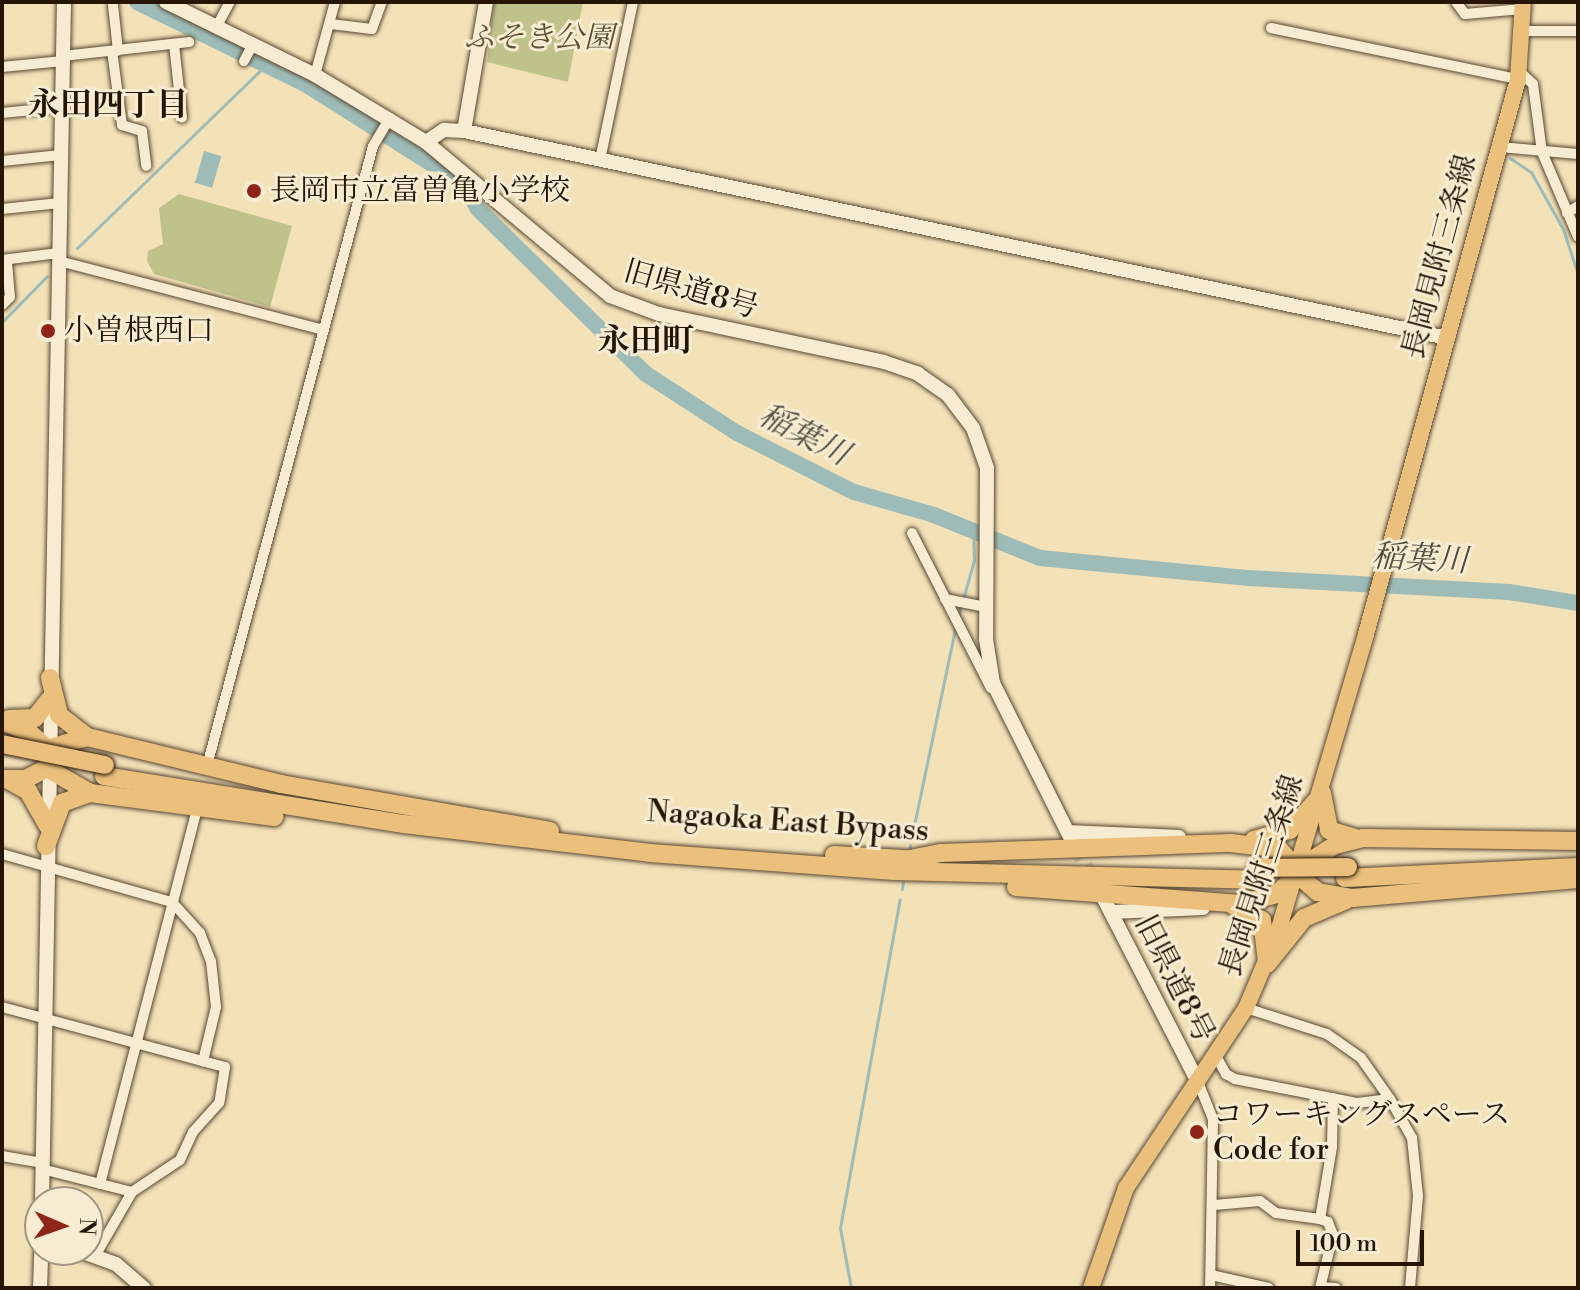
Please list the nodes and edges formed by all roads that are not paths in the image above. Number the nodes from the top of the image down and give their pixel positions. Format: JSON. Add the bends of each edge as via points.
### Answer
{"nodes":[{"id":1,"x":64,"y":2,"type":"edge"},
{"id":2,"x":166,"y":2,"type":"edge"},
{"id":3,"x":230,"y":2,"type":"edge"},
{"id":4,"x":335,"y":2,"type":"edge"},
{"id":5,"x":382,"y":2,"type":"edge"},
{"id":6,"x":486,"y":2,"type":"edge"},
{"id":7,"x":633,"y":2,"type":"edge"},
{"id":8,"x":1456,"y":2,"type":"edge"},
{"id":9,"x":113,"y":5,"type":"dead end"},
{"id":10,"x":1523,"y":5,"type":"edge"},
{"id":11,"x":331,"y":24,"type":"junction"},
{"id":12,"x":217,"y":26,"type":"junction"},
{"id":13,"x":1271,"y":28,"type":"dead end"},
{"id":14,"x":1524,"y":31,"type":"junction"},
{"id":15,"x":1578,"y":31,"type":"edge"},
{"id":16,"x":189,"y":42,"type":"dead end"},
{"id":17,"x":174,"y":44,"type":"junction"},
{"id":18,"x":252,"y":46,"type":"junction"},
{"id":19,"x":115,"y":51,"type":"junction"},
{"id":20,"x":63,"y":58,"type":"junction"},
{"id":21,"x":244,"y":61,"type":"dead end"},
{"id":22,"x":2,"y":67,"type":"edge"},
{"id":23,"x":315,"y":75,"type":"junction"},
{"id":24,"x":1519,"y":75,"type":"junction"},
{"id":25,"x":62,"y":107,"type":"junction"},
{"id":26,"x":2,"y":113,"type":"edge"},
{"id":27,"x":182,"y":118,"type":"dead end"},
{"id":28,"x":390,"y":118,"type":"junction"},
{"id":29,"x":464,"y":131,"type":"junction"},
{"id":30,"x":426,"y":142,"type":"junction"},
{"id":31,"x":1500,"y":147,"type":"junction"},
{"id":32,"x":1542,"y":152,"type":"junction"},
{"id":33,"x":1578,"y":154,"type":"edge"},
{"id":34,"x":61,"y":155,"type":"junction"},
{"id":35,"x":600,"y":160,"type":"junction"},
{"id":36,"x":2,"y":161,"type":"edge"},
{"id":37,"x":146,"y":166,"type":"dead end"},
{"id":38,"x":60,"y":203,"type":"junction"},
{"id":39,"x":1578,"y":206,"type":"edge"},
{"id":40,"x":2,"y":209,"type":"edge"},
{"id":41,"x":1567,"y":213,"type":"junction"},
{"id":42,"x":1578,"y":237,"type":"edge"},
{"id":43,"x":59,"y":257,"type":"junction"},
{"id":44,"x":4,"y":260,"type":"edge"},
{"id":45,"x":2,"y":305,"type":"edge"},
{"id":46,"x":323,"y":330,"type":"junction"},
{"id":47,"x":1447,"y":338,"type":"junction"},
{"id":48,"x":912,"y":533,"type":"dead end"},
{"id":49,"x":945,"y":599,"type":"junction"},
{"id":50,"x":986,"y":607,"type":"junction"},
{"id":51,"x":50,"y":678,"type":"junction"},
{"id":52,"x":49,"y":700,"type":"junction"},
{"id":53,"x":1005,"y":715,"type":"junction"},
{"id":54,"x":2,"y":720,"type":"edge"},
{"id":55,"x":87,"y":737,"type":"junction"},
{"id":56,"x":2,"y":744,"type":"edge"},
{"id":57,"x":2,"y":755,"type":"edge"},
{"id":58,"x":47,"y":759,"type":"junction"},
{"id":59,"x":208,"y":762,"type":"dead end"},
{"id":60,"x":105,"y":770,"type":"junction"},
{"id":61,"x":5,"y":780,"type":"edge"},
{"id":62,"x":90,"y":793,"type":"junction"},
{"id":63,"x":1320,"y":795,"type":"junction"},
{"id":64,"x":196,"y":813,"type":"dead end"},
{"id":65,"x":48,"y":826,"type":"junction"},
{"id":66,"x":550,"y":831,"type":"junction"},
{"id":67,"x":1068,"y":832,"type":"junction"},
{"id":68,"x":1363,"y":838,"type":"junction"},
{"id":69,"x":519,"y":839,"type":"junction"},
{"id":70,"x":1578,"y":841,"type":"edge"},
{"id":71,"x":1229,"y":843,"type":"junction"},
{"id":72,"x":46,"y":846,"type":"junction"},
{"id":73,"x":1075,"y":847,"type":"tunnel mouth"},
{"id":74,"x":2,"y":854,"type":"edge"},
{"id":75,"x":1578,"y":855,"type":"edge"},
{"id":76,"x":46,"y":867,"type":"junction"},
{"id":77,"x":900,"y":867,"type":"junction"},
{"id":78,"x":1578,"y":867,"type":"edge"},
{"id":79,"x":1297,"y":872,"type":"junction"},
{"id":80,"x":1346,"y":872,"type":"junction"},
{"id":81,"x":1578,"y":879,"type":"edge"},
{"id":82,"x":1352,"y":898,"type":"junction"},
{"id":83,"x":172,"y":902,"type":"junction"},
{"id":84,"x":1220,"y":904,"type":"junction"},
{"id":85,"x":1267,"y":964,"type":"junction"},
{"id":86,"x":2,"y":1007,"type":"edge"},
{"id":87,"x":1246,"y":1008,"type":"junction"},
{"id":88,"x":43,"y":1019,"type":"junction"},
{"id":89,"x":134,"y":1043,"type":"junction"},
{"id":90,"x":1216,"y":1056,"type":"junction"},
{"id":91,"x":203,"y":1061,"type":"junction"},
{"id":92,"x":1198,"y":1082,"type":"junction"},
{"id":93,"x":1333,"y":1098,"type":"junction"},
{"id":94,"x":1390,"y":1099,"type":"junction"},
{"id":95,"x":2,"y":1156,"type":"edge"},
{"id":96,"x":42,"y":1166,"type":"junction"},
{"id":97,"x":100,"y":1184,"type":"junction"},
{"id":98,"x":42,"y":1186,"type":"edge"},
{"id":99,"x":132,"y":1192,"type":"junction"},
{"id":100,"x":1214,"y":1205,"type":"junction"},
{"id":101,"x":1320,"y":1219,"type":"junction"},
{"id":102,"x":104,"y":1240,"type":"edge"},
{"id":103,"x":104,"y":1260,"type":"edge"},
{"id":104,"x":41,"y":1266,"type":"edge"},
{"id":105,"x":1211,"y":1275,"type":"junction"},
{"id":106,"x":40,"y":1288,"type":"edge"},
{"id":107,"x":144,"y":1288,"type":"edge"},
{"id":108,"x":1091,"y":1288,"type":"edge"},
{"id":109,"x":1210,"y":1288,"type":"edge"},
{"id":110,"x":1269,"y":1288,"type":"edge"},
{"id":111,"x":1321,"y":1288,"type":"edge"},
{"id":112,"x":1336,"y":1288,"type":"edge"},
{"id":113,"x":1410,"y":1288,"type":"edge"}],
"edges":[{"from":1,"to":20,"type":"street"},
{"from":2,"to":12,"type":"street","name":"旧県道8号"},
{"from":3,"to":12,"type":"street"},
{"from":4,"to":11,"type":"street"},
{"from":5,"to":11,"type":"street","via":[[372,29]]},
{"from":6,"to":29,"type":"street"},
{"from":7,"to":35,"type":"street"},
{"from":8,"to":10,"type":"street","via":[[1465,14]]},
{"from":9,"to":19,"type":"street"},
{"from":10,"to":14,"type":"main road","name":"長岡見附三条線"},
{"from":11,"to":23,"type":"street"},
{"from":12,"to":18,"type":"street","name":"旧県道8号"},
{"from":13,"to":24,"type":"street"},
{"from":14,"to":15,"type":"street"},
{"from":14,"to":24,"type":"main road","name":"長岡見附三条線"},
{"from":16,"to":17,"type":"street"},
{"from":17,"to":19,"type":"street"},
{"from":17,"to":27,"type":"street"},
{"from":18,"to":21,"type":"street"},
{"from":18,"to":23,"type":"street","name":"旧県道8号"},
{"from":19,"to":20,"type":"street"},
{"from":19,"to":37,"type":"street","via":[[122,125],[142,131]]},
{"from":20,"to":22,"type":"street"},
{"from":20,"to":25,"type":"street"},
{"from":23,"to":28,"type":"street","name":"旧県道8号"},
{"from":24,"to":31,"type":"main road","name":"長岡見附三条線"},
{"from":24,"to":32,"type":"street","via":[[1533,84]]},
{"from":25,"to":26,"type":"street"},
{"from":25,"to":34,"type":"street"},
{"from":28,"to":30,"type":"street","name":"旧県道8号"},
{"from":28,"to":46,"type":"street","via":[[373,146]]},
{"from":29,"to":30,"type":"street","via":[[444,130]]},
{"from":29,"to":35,"type":"street"},
{"from":30,"to":50,"type":"street","name":"旧県道8号","via":[[610,296],[659,314],[884,362],[940,389],[968,418],[982,448],[989,525]]},
{"from":31,"to":32,"type":"street"},
{"from":31,"to":47,"type":"main road","name":"長岡見附三条線"},
{"from":32,"to":33,"type":"street"},
{"from":32,"to":41,"type":"street"},
{"from":34,"to":36,"type":"street"},
{"from":34,"to":38,"type":"street"},
{"from":35,"to":47,"type":"street"},
{"from":38,"to":40,"type":"street"},
{"from":38,"to":43,"type":"street"},
{"from":39,"to":41,"type":"street"},
{"from":41,"to":42,"type":"street"},
{"from":43,"to":44,"type":"street"},
{"from":43,"to":46,"type":"street"},
{"from":43,"to":51,"type":"street"},
{"from":44,"to":45,"type":"street","via":[[10,297]]},
{"from":46,"to":59,"type":"street"},
{"from":47,"to":63,"type":"main road","name":"長岡見附三条線"},
{"from":48,"to":49,"type":"street"},
{"from":49,"to":50,"type":"street"},
{"from":49,"to":53,"type":"street"},
{"from":50,"to":53,"type":"street","via":[[989,663]]},
{"from":51,"to":52,"type":"street"},
{"from":51,"to":55,"type":"highway","via":[[59,715]]},
{"from":52,"to":54,"type":"highway","via":[[30,720]]},
{"from":52,"to":58,"type":"street"},
{"from":53,"to":67,"type":"street"},
{"from":54,"to":58,"type":"highway","via":[[30,733]]},
{"from":55,"to":58,"type":"highway"},
{"from":55,"to":66,"type":"highway","via":[[281,784]]},
{"from":56,"to":60,"type":"highway","name":"Nagaoka East Bypass","bridge":true},
{"from":57,"to":60,"type":"highway","name":"Nagaoka East Bypass"},
{"from":58,"to":61,"type":"highway"},
{"from":58,"to":62,"type":"highway"},
{"from":58,"to":65,"type":"street"},
{"from":60,"to":66,"type":"highway","name":"Nagaoka East Bypass"},
{"from":60,"to":69,"type":"highway","name":"Nagaoka East Bypass"},
{"from":61,"to":65,"type":"highway","via":[[28,791]]},
{"from":62,"to":69,"type":"highway","via":[[238,813]]},
{"from":62,"to":72,"type":"highway","via":[[62,803]]},
{"from":63,"to":68,"type":"highway","via":[[1329,830],[1336,836]]},
{"from":63,"to":71,"type":"highway","via":[[1290,830]]},
{"from":63,"to":79,"type":"main road","name":"長岡見附三条線"},
{"from":64,"to":83,"type":"street"},
{"from":65,"to":72,"type":"street"},
{"from":66,"to":77,"type":"highway","name":"Nagaoka East Bypass"},
{"from":67,"to":71,"type":"street"},
{"from":67,"to":73,"type":"street"},
{"from":68,"to":70,"type":"highway"},
{"from":68,"to":79,"type":"highway","via":[[1325,849]]},
{"from":69,"to":77,"type":"highway","name":"Nagaoka East Bypass"},
{"from":71,"to":77,"type":"highway","via":[[941,853]]},
{"from":71,"to":79,"type":"highway","via":[[1271,846],[1289,857]]},
{"from":72,"to":76,"type":"street"},
{"from":74,"to":76,"type":"street"},
{"from":75,"to":80,"type":"highway","name":"Nagaoka East Bypass"},
{"from":76,"to":83,"type":"street"},
{"from":76,"to":88,"type":"street"},
{"from":77,"to":80,"type":"highway","name":"Nagaoka East Bypass"},
{"from":77,"to":84,"type":"highway","via":[[944,880]]},
{"from":78,"to":80,"type":"highway","name":"Nagaoka East Bypass"},
{"from":79,"to":82,"type":"highway","via":[[1318,892]]},
{"from":79,"to":84,"type":"highway","via":[[1287,888],[1263,900]]},
{"from":79,"to":85,"type":"main road","name":"長岡見附三条線"},
{"from":81,"to":82,"type":"highway"},
{"from":82,"to":85,"type":"highway","via":[[1304,918]]},
{"from":83,"to":89,"type":"street"},
{"from":83,"to":91,"type":"street","via":[[200,933],[211,961],[216,1007]]},
{"from":84,"to":85,"type":"highway","via":[[1251,911],[1262,920]]},
{"from":84,"to":92,"type":"street","name":"旧県道8号","via":[[1201,909],[1108,905]]},
{"from":85,"to":87,"type":"main road","name":"長岡見附三条線"},
{"from":86,"to":88,"type":"street"},
{"from":87,"to":90,"type":"main road","name":"長岡見附三条線"},
{"from":87,"to":94,"type":"street","via":[[1327,1034],[1361,1058]]},
{"from":88,"to":89,"type":"street"},
{"from":88,"to":96,"type":"street"},
{"from":89,"to":91,"type":"street"},
{"from":89,"to":97,"type":"street"},
{"from":90,"to":92,"type":"main road","name":"長岡見附三条線"},
{"from":90,"to":93,"type":"street","via":[[1229,1077]]},
{"from":91,"to":99,"type":"street","via":[[225,1067],[219,1103],[193,1132],[180,1160]]},
{"from":92,"to":100,"type":"street","via":[[1213,1119]]},
{"from":92,"to":108,"type":"main road","name":"長岡見附三条線","via":[[1151,1143],[1126,1188]]},
{"from":93,"to":94,"type":"street","via":[[1357,1103]]},
{"from":93,"to":101,"type":"street","via":[[1332,1147]]},
{"from":94,"to":113,"type":"street","via":[[1412,1138],[1418,1196]]},
{"from":95,"to":96,"type":"street"},
{"from":96,"to":97,"type":"street"},
{"from":96,"to":98,"type":"street"},
{"from":97,"to":99,"type":"street"},
{"from":99,"to":102,"type":"street"},
{"from":100,"to":101,"type":"street","via":[[1260,1201],[1276,1213]]},
{"from":100,"to":105,"type":"street"},
{"from":101,"to":111,"type":"street","via":[[1328,1222],[1333,1235]]},
{"from":103,"to":107,"type":"street","via":[[124,1269]]},
{"from":104,"to":106,"type":"street"},
{"from":105,"to":109,"type":"street"},
{"from":105,"to":110,"type":"street"},
{"from":111,"to":112,"type":"street"}]}
